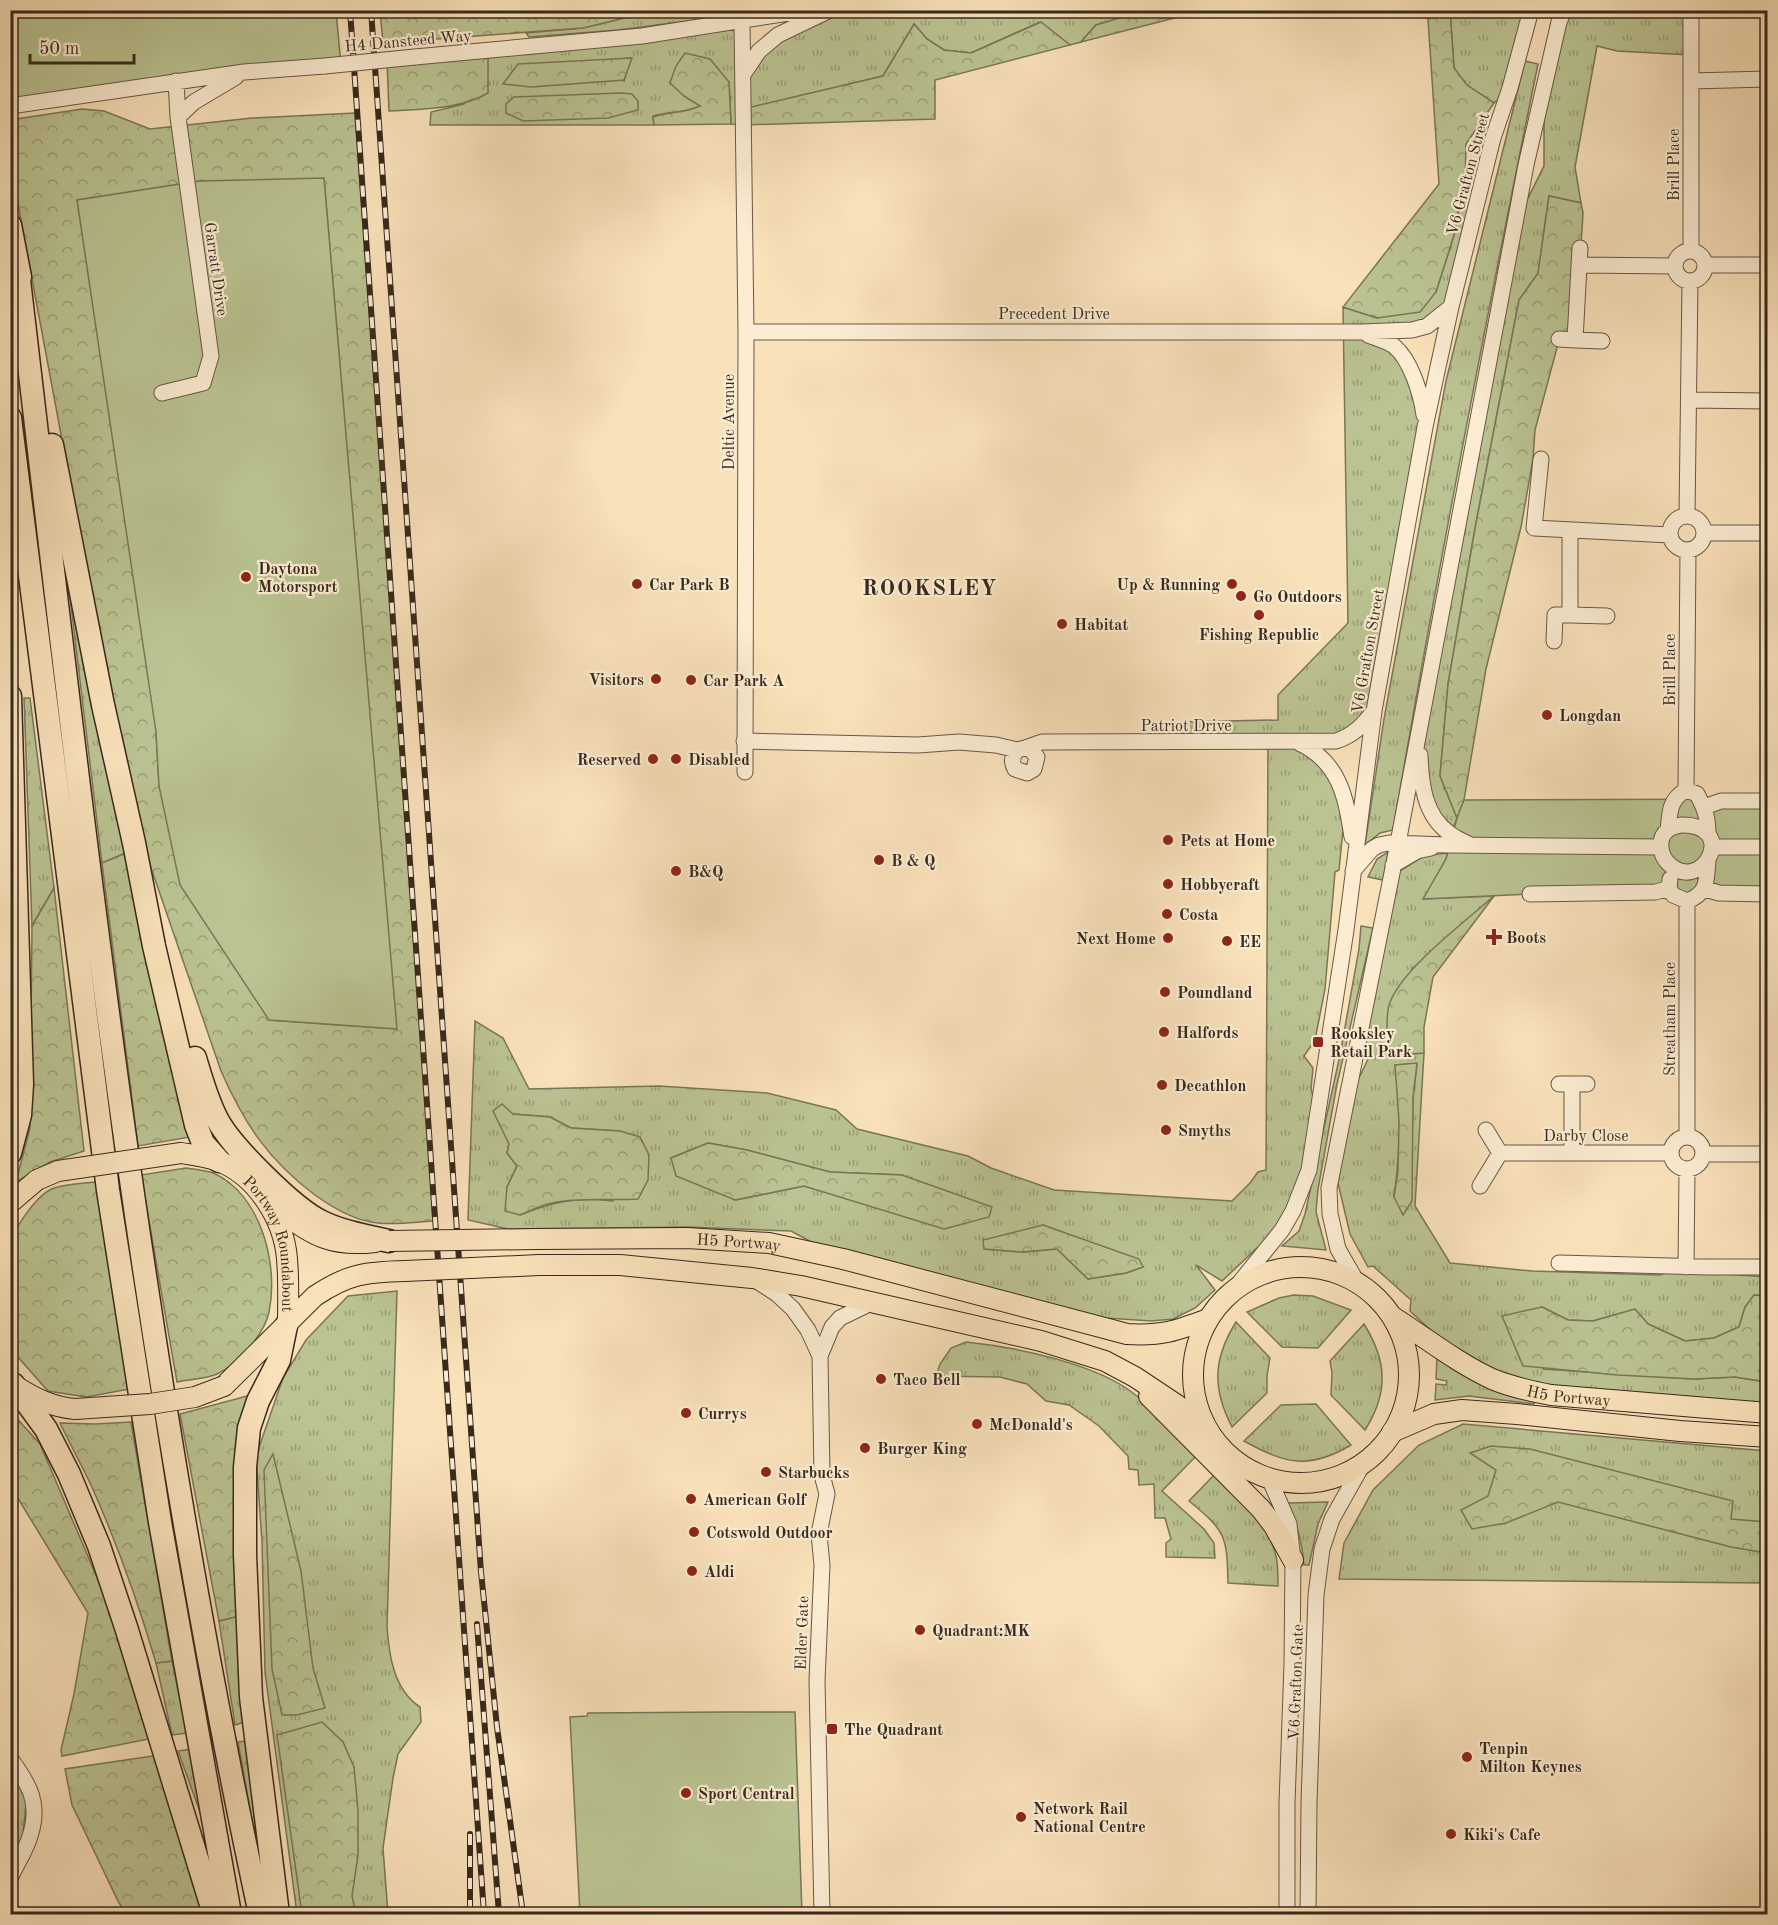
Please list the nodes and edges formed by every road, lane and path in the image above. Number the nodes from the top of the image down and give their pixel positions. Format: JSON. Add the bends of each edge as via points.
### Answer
{"nodes":[{"id":1,"x":768,"y":10,"type":"edge"},
{"id":2,"x":808,"y":10,"type":"edge"},
{"id":3,"x":830,"y":10,"type":"edge"},
{"id":4,"x":1691,"y":10,"type":"edge"},
{"id":5,"x":1531,"y":13,"type":"edge"},
{"id":6,"x":1562,"y":16,"type":"edge"},
{"id":7,"x":742,"y":22,"type":"junction"},
{"id":8,"x":244,"y":72,"type":"junction"},
{"id":9,"x":744,"y":73,"type":"junction"},
{"id":10,"x":1767,"y":79,"type":"edge"},
{"id":11,"x":176,"y":81,"type":"junction"},
{"id":12,"x":1691,"y":81,"type":"junction"},
{"id":13,"x":10,"y":105,"type":"edge"},
{"id":14,"x":178,"y":117,"type":"junction"},
{"id":15,"x":10,"y":225,"type":"edge"},
{"id":16,"x":1580,"y":248,"type":"dead end"},
{"id":17,"x":1690,"y":250,"type":"junction"},
{"id":18,"x":17,"y":263,"type":"junction"},
{"id":19,"x":1580,"y":265,"type":"junction"},
{"id":20,"x":1706,"y":265,"type":"junction"},
{"id":21,"x":1767,"y":265,"type":"edge"},
{"id":22,"x":1675,"y":266,"type":"junction"},
{"id":23,"x":1690,"y":281,"type":"junction"},
{"id":24,"x":1451,"y":307,"type":"junction"},
{"id":25,"x":746,"y":332,"type":"junction"},
{"id":26,"x":1362,"y":332,"type":"junction"},
{"id":27,"x":1560,"y":339,"type":"dead end"},
{"id":28,"x":1575,"y":340,"type":"junction"},
{"id":29,"x":1602,"y":341,"type":"dead end"},
{"id":30,"x":162,"y":393,"type":"dead end"},
{"id":31,"x":1689,"y":400,"type":"junction"},
{"id":32,"x":1767,"y":401,"type":"edge"},
{"id":33,"x":10,"y":418,"type":"edge"},
{"id":34,"x":1425,"y":427,"type":"junction"},
{"id":35,"x":1541,"y":459,"type":"dead end"},
{"id":36,"x":1687,"y":516,"type":"junction"},
{"id":37,"x":1570,"y":530,"type":"junction"},
{"id":38,"x":1704,"y":533,"type":"junction"},
{"id":39,"x":1767,"y":533,"type":"edge"},
{"id":40,"x":1671,"y":535,"type":"junction"},
{"id":41,"x":1688,"y":550,"type":"junction"},
{"id":42,"x":1570,"y":615,"type":"junction"},
{"id":43,"x":1607,"y":616,"type":"dead end"},
{"id":44,"x":1554,"y":641,"type":"dead end"},
{"id":45,"x":10,"y":696,"type":"edge"},
{"id":46,"x":1374,"y":711,"type":"junction"},
{"id":47,"x":1418,"y":728,"type":"junction"},
{"id":48,"x":744,"y":741,"type":"junction"},
{"id":49,"x":1296,"y":742,"type":"junction"},
{"id":50,"x":1076,"y":743,"type":"junction"},
{"id":51,"x":1018,"y":754,"type":"junction"},
{"id":52,"x":1037,"y":761,"type":"junction"},
{"id":53,"x":745,"y":772,"type":"dead end"},
{"id":54,"x":1686,"y":790,"type":"junction"},
{"id":55,"x":1767,"y":801,"type":"edge"},
{"id":56,"x":1704,"y":807,"type":"junction"},
{"id":57,"x":1668,"y":830,"type":"junction"},
{"id":58,"x":134,"y":843,"type":"junction"},
{"id":59,"x":1398,"y":843,"type":"junction"},
{"id":60,"x":1448,"y":845,"type":"junction"},
{"id":61,"x":1471,"y":846,"type":"junction"},
{"id":62,"x":1660,"y":847,"type":"junction"},
{"id":63,"x":1710,"y":847,"type":"junction"},
{"id":64,"x":1767,"y":847,"type":"edge"},
{"id":65,"x":1355,"y":852,"type":"junction"},
{"id":66,"x":1670,"y":865,"type":"junction"},
{"id":67,"x":1392,"y":871,"type":"junction"},
{"id":68,"x":1353,"y":873,"type":"junction"},
{"id":69,"x":1669,"y":888,"type":"junction"},
{"id":70,"x":1705,"y":889,"type":"junction"},
{"id":71,"x":1530,"y":894,"type":"dead end"},
{"id":72,"x":1767,"y":894,"type":"edge"},
{"id":73,"x":1687,"y":901,"type":"junction"},
{"id":74,"x":1573,"y":1084,"type":"dead end"},
{"id":75,"x":1486,"y":1130,"type":"dead end"},
{"id":76,"x":1687,"y":1137,"type":"junction"},
{"id":77,"x":10,"y":1153,"type":"edge"},
{"id":78,"x":1500,"y":1153,"type":"junction"},
{"id":79,"x":1572,"y":1153,"type":"junction"},
{"id":80,"x":1671,"y":1154,"type":"junction"},
{"id":81,"x":1703,"y":1154,"type":"junction"},
{"id":82,"x":1767,"y":1154,"type":"edge"},
{"id":83,"x":219,"y":1161,"type":"junction"},
{"id":84,"x":1687,"y":1169,"type":"junction"},
{"id":85,"x":1480,"y":1186,"type":"dead end"},
{"id":86,"x":10,"y":1203,"type":"edge"},
{"id":87,"x":269,"y":1204,"type":"junction"},
{"id":88,"x":389,"y":1241,"type":"junction"},
{"id":89,"x":1559,"y":1263,"type":"dead end"},
{"id":90,"x":1686,"y":1267,"type":"junction"},
{"id":91,"x":1767,"y":1267,"type":"edge"},
{"id":92,"x":752,"y":1278,"type":"junction"},
{"id":93,"x":1357,"y":1282,"type":"junction"},
{"id":94,"x":1224,"y":1300,"type":"junction"},
{"id":95,"x":873,"y":1302,"type":"junction"},
{"id":96,"x":1391,"y":1315,"type":"junction"},
{"id":97,"x":287,"y":1325,"type":"junction"},
{"id":98,"x":820,"y":1356,"type":"junction"},
{"id":99,"x":1135,"y":1377,"type":"junction"},
{"id":100,"x":12,"y":1383,"type":"edge"},
{"id":101,"x":1767,"y":1413,"type":"edge"},
{"id":102,"x":1204,"y":1423,"type":"junction"},
{"id":103,"x":1392,"y":1432,"type":"junction"},
{"id":104,"x":1767,"y":1437,"type":"edge"},
{"id":105,"x":1208,"y":1444,"type":"junction"},
{"id":106,"x":1370,"y":1457,"type":"junction"},
{"id":107,"x":1235,"y":1470,"type":"junction"},
{"id":108,"x":1269,"y":1478,"type":"junction"},
{"id":109,"x":1293,"y":1560,"type":"junction"},
{"id":110,"x":10,"y":1758,"type":"edge"},
{"id":111,"x":10,"y":1879,"type":"edge"},
{"id":112,"x":214,"y":1914,"type":"edge"},
{"id":113,"x":230,"y":1914,"type":"edge"},
{"id":114,"x":260,"y":1914,"type":"edge"},
{"id":115,"x":278,"y":1914,"type":"edge"},
{"id":116,"x":822,"y":1914,"type":"edge"},
{"id":117,"x":1287,"y":1914,"type":"edge"},
{"id":118,"x":1308,"y":1914,"type":"edge"}],
"edges":[{"from":1,"to":7,"type":"street"},
{"from":2,"to":7,"type":"street","name":"H4 Dansteed Way"},
{"from":3,"to":9,"type":"street","via":[[778,35],[759,51]]},
{"from":4,"to":12,"type":"street","name":"Brill Place"},
{"from":5,"to":24,"type":"street","name":"V6 Grafton Street","via":[[1493,138]]},
{"from":6,"to":47,"type":"street","via":[[1524,175]]},
{"from":7,"to":8,"type":"street","name":"H4 Dansteed Way","bridge":true,"via":[[642,36]]},
{"from":7,"to":9,"type":"street","name":"Deltic Avenue"},
{"from":8,"to":11,"type":"street","name":"H4 Dansteed Way"},
{"from":8,"to":14,"type":"street","via":[[194,102]]},
{"from":9,"to":25,"type":"street","name":"Deltic Avenue"},
{"from":10,"to":12,"type":"street"},
{"from":11,"to":13,"type":"street","name":"H4 Dansteed Way"},
{"from":11,"to":14,"type":"street","name":"Garratt Drive"},
{"from":12,"to":17,"type":"street","name":"Brill Place"},
{"from":14,"to":30,"type":"street","name":"Garratt Drive","via":[[210,356],[203,383]]},
{"from":15,"to":18,"type":"highway"},
{"from":16,"to":19,"type":"street"},
{"from":17,"to":20,"type":"street","via":[[1703,256]]},
{"from":17,"to":22,"type":"street","via":[[1678,256]]},
{"from":18,"to":58,"type":"highway","via":[[103,705]]},
{"from":18,"to":114,"type":"highway","via":[[92,896],[132,1189],[184,1519]]},
{"from":19,"to":22,"type":"street"},
{"from":19,"to":28,"type":"street"},
{"from":20,"to":21,"type":"street"},
{"from":20,"to":23,"type":"street","via":[[1703,275]]},
{"from":22,"to":23,"type":"street","via":[[1681,278]]},
{"from":23,"to":31,"type":"street"},
{"from":24,"to":26,"type":"street","name":"Precedent Drive","via":[[1426,326],[1412,330]]},
{"from":24,"to":34,"type":"street","name":"V6 Grafton Street"},
{"from":25,"to":26,"type":"street","name":"Precedent Drive"},
{"from":25,"to":48,"type":"street","name":"Deltic Avenue"},
{"from":26,"to":34,"type":"street","name":"Precedent Drive","via":[[1395,347],[1407,363],[1420,391]]},
{"from":27,"to":28,"type":"street"},
{"from":28,"to":29,"type":"street"},
{"from":31,"to":32,"type":"street"},
{"from":31,"to":36,"type":"street"},
{"from":33,"to":113,"type":"highway","via":[[108,1190],[160,1522]]},
{"from":34,"to":46,"type":"street","name":"V6 Grafton Street"},
{"from":35,"to":37,"type":"street","via":[[1528,528]]},
{"from":36,"to":38,"type":"street","via":[[1701,523]]},
{"from":36,"to":40,"type":"street","via":[[1673,524]]},
{"from":37,"to":40,"type":"street"},
{"from":37,"to":42,"type":"street"},
{"from":38,"to":39,"type":"street"},
{"from":38,"to":41,"type":"street","via":[[1697,546]]},
{"from":40,"to":41,"type":"street","via":[[1678,547]]},
{"from":41,"to":54,"type":"street","name":"Brill Place"},
{"from":42,"to":43,"type":"street"},
{"from":42,"to":44,"type":"street","via":[[1555,615]]},
{"from":45,"to":77,"type":"highway","via":[[22,1084],[20,1115]]},
{"from":46,"to":49,"type":"street","name":"Patriot Drive","via":[[1348,737]]},
{"from":46,"to":65,"type":"street","name":"V6 Grafton Street"},
{"from":47,"to":59,"type":"street"},
{"from":47,"to":61,"type":"street","via":[[1426,804],[1448,833]]},
{"from":48,"to":51,"type":"street","name":"Patriot Drive","via":[[996,745]]},
{"from":48,"to":53,"type":"street","name":"Deltic Avenue"},
{"from":49,"to":50,"type":"street","name":"Patriot Drive"},
{"from":49,"to":65,"type":"street","via":[[1322,758],[1340,784]]},
{"from":50,"to":51,"type":"street","name":"Patriot Drive","via":[[1042,742]]},
{"from":50,"to":52,"type":"street","name":"Patriot Drive"},
{"from":51,"to":52,"type":"street","via":[[1031,750]]},
{"from":51,"to":52,"type":"street","via":[[1018,772],[1034,769]]},
{"from":54,"to":56,"type":"street","via":[[1697,794]]},
{"from":54,"to":57,"type":"street","via":[[1673,801]]},
{"from":55,"to":56,"type":"street","via":[[1721,801]]},
{"from":56,"to":63,"type":"street"},
{"from":57,"to":62,"type":"street"},
{"from":57,"to":63,"type":"street","via":[[1681,825],[1696,827]]},
{"from":58,"to":83,"type":"highway","via":[[196,1125],[203,1143]]},
{"from":58,"to":88,"type":"highway","via":[[202,1084],[218,1120],[246,1156],[290,1200],[320,1221],[346,1232]]},
{"from":59,"to":60,"type":"street"},
{"from":59,"to":67,"type":"street"},
{"from":59,"to":68,"type":"street","via":[[1372,849]]},
{"from":60,"to":61,"type":"street"},
{"from":60,"to":67,"type":"street","via":[[1417,851]]},
{"from":61,"to":62,"type":"street"},
{"from":62,"to":66,"type":"street"},
{"from":63,"to":64,"type":"street"},
{"from":63,"to":66,"type":"street","via":[[1695,870],[1677,870]]},
{"from":63,"to":70,"type":"street"},
{"from":65,"to":68,"type":"street","name":"V6 Grafton Street"},
{"from":66,"to":69,"type":"street"},
{"from":67,"to":93,"type":"street","via":[[1329,1188],[1338,1249]]},
{"from":68,"to":94,"type":"street","name":"V6 Grafton Street","via":[[1309,1170],[1282,1230]]},
{"from":69,"to":71,"type":"street","via":[[1656,892]]},
{"from":69,"to":73,"type":"street","via":[[1672,895]]},
{"from":70,"to":72,"type":"street"},
{"from":70,"to":73,"type":"street"},
{"from":73,"to":76,"type":"street","name":"Streatham Place"},
{"from":74,"to":79,"type":"street"},
{"from":75,"to":78,"type":"street"},
{"from":76,"to":80,"type":"street","via":[[1674,1144]]},
{"from":76,"to":81,"type":"street","via":[[1700,1144]]},
{"from":78,"to":79,"type":"street","name":"Darby Close"},
{"from":78,"to":85,"type":"street"},
{"from":79,"to":80,"type":"street","name":"Darby Close"},
{"from":80,"to":84,"type":"street","via":[[1674,1163]]},
{"from":81,"to":82,"type":"street"},
{"from":81,"to":84,"type":"street","via":[[1700,1163]]},
{"from":83,"to":86,"type":"main road","name":"Portway Roundabout","bridge":true,"via":[[181,1153],[57,1171],[37,1180]]},
{"from":83,"to":87,"type":"main road","name":"Portway Roundabout","via":[[240,1174]]},
{"from":84,"to":90,"type":"street"},
{"from":87,"to":88,"type":"main road","name":"H5 Portway","via":[[332,1242]]},
{"from":87,"to":97,"type":"main road","name":"Portway Roundabout","via":[[287,1257]]},
{"from":88,"to":94,"type":"main road","name":"H5 Portway","bridge":true,"via":[[687,1238],[769,1243],[1127,1334],[1174,1332]]},
{"from":89,"to":90,"type":"street"},
{"from":90,"to":91,"type":"street"},
{"from":92,"to":95,"type":"main road","name":"H5 Portway"},
{"from":92,"to":97,"type":"main road","name":"H5 Portway","bridge":true,"via":[[620,1265],[369,1272],[346,1278],[315,1296]]},
{"from":92,"to":98,"type":"street","name":"Elder Gate","via":[[794,1309]]},
{"from":93,"to":94,"type":"main road","name":"H5 Portway","via":[[1321,1269],[1290,1267],[1260,1275]]},
{"from":93,"to":96,"type":"main road"},
{"from":94,"to":102,"type":"main road","via":[[1199,1338],[1193,1381]]},
{"from":95,"to":98,"type":"street","name":"Elder Gate","via":[[840,1318]]},
{"from":95,"to":99,"type":"main road","name":"H5 Portway","via":[[1041,1341],[1105,1361]]},
{"from":96,"to":101,"type":"main road","name":"H5 Portway","via":[[1468,1366],[1520,1389]]},
{"from":96,"to":103,"type":"main road","via":[[1404,1340],[1407,1357],[1407,1392]]},
{"from":97,"to":100,"type":"main road","name":"Portway Roundabout","bridge":true,"via":[[224,1386],[195,1397],[119,1408],[75,1409],[40,1401]]},
{"from":97,"to":115,"type":"highway","via":[[279,1360],[249,1428],[245,1467],[251,1697]]},
{"from":98,"to":116,"type":"street","name":"Elder Gate","via":[[822,1475],[827,1494],[819,1534],[822,1565],[817,1682]]},
{"from":99,"to":102,"type":"main road","name":"H5 Portway"},
{"from":99,"to":105,"type":"main road","via":[[1155,1403]]},
{"from":100,"to":112,"type":"highway","via":[[46,1430],[99,1546]]},
{"from":102,"to":105,"type":"main road"},
{"from":103,"to":104,"type":"main road","name":"H5 Portway","via":[[1434,1414],[1462,1410]]},
{"from":103,"to":106,"type":"main road"},
{"from":105,"to":107,"type":"main road"},
{"from":106,"to":108,"type":"main road","via":[[1344,1474],[1317,1482]]},
{"from":106,"to":118,"type":"street","name":"V6 Grafton Gate","via":[[1332,1519],[1319,1566]]},
{"from":107,"to":108,"type":"main road"},
{"from":107,"to":109,"type":"main road"},
{"from":108,"to":109,"type":"street","name":"V6 Grafton Gate","via":[[1289,1524]]},
{"from":109,"to":117,"type":"street","name":"V6 Grafton Gate"},
{"from":110,"to":111,"type":"street","via":[[28,1782],[36,1808],[30,1836]]}]}
